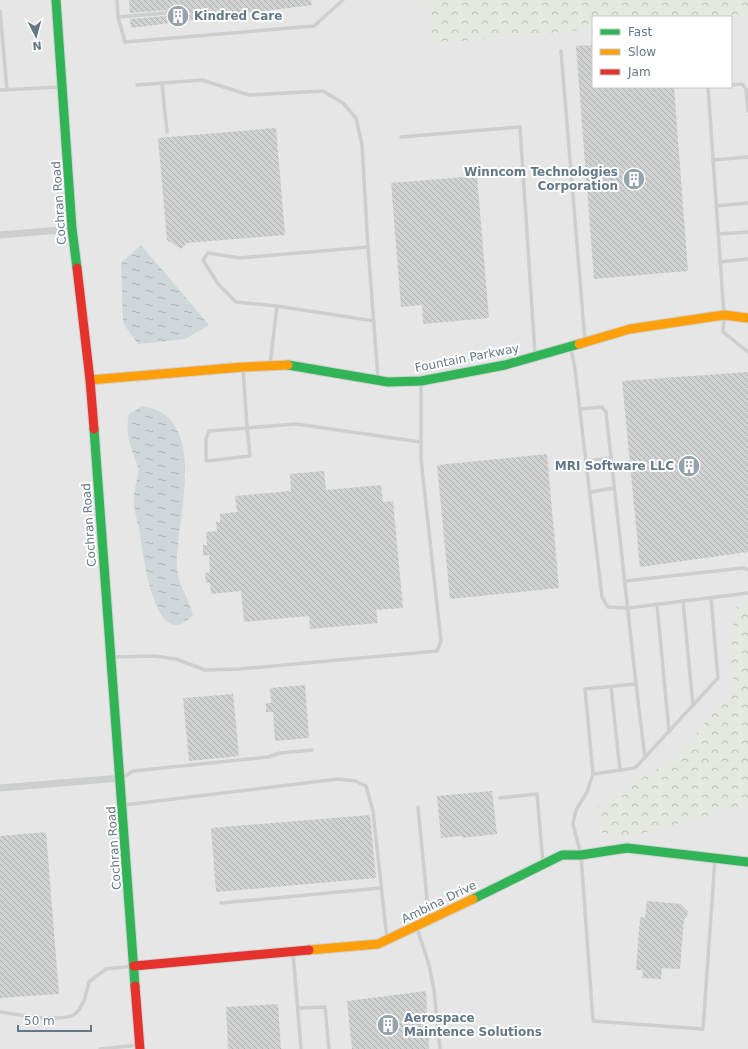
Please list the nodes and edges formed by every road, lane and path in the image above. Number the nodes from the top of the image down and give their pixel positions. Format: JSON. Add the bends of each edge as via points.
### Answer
{"nodes":[{"id":1,"x":56,"y":0,"type":"edge"},
{"id":2,"x":117,"y":0,"type":"edge"},
{"id":3,"x":343,"y":0,"type":"edge"},
{"id":4,"x":0,"y":11,"type":"edge"},
{"id":5,"x":166,"y":13,"type":"dead end"},
{"id":6,"x":118,"y":17,"type":"junction"},
{"id":7,"x":562,"y":51,"type":"dead end"},
{"id":8,"x":0,"y":65,"type":"edge"},
{"id":9,"x":5,"y":65,"type":"junction"},
{"id":10,"x":162,"y":83,"type":"junction"},
{"id":11,"x":137,"y":85,"type":"dead end"},
{"id":12,"x":732,"y":85,"type":"edge"},
{"id":13,"x":63,"y":86,"type":"junction"},
{"id":14,"x":708,"y":88,"type":"edge"},
{"id":15,"x":0,"y":90,"type":"edge"},
{"id":16,"x":7,"y":90,"type":"junction"},
{"id":17,"x":748,"y":111,"type":"edge"},
{"id":18,"x":167,"y":132,"type":"dead end"},
{"id":19,"x":401,"y":137,"type":"dead end"},
{"id":20,"x":748,"y":157,"type":"edge"},
{"id":21,"x":713,"y":160,"type":"junction"},
{"id":22,"x":748,"y":203,"type":"edge"},
{"id":23,"x":716,"y":206,"type":"junction"},
{"id":24,"x":72,"y":229,"type":"junction"},
{"id":25,"x":748,"y":232,"type":"edge"},
{"id":26,"x":718,"y":234,"type":"junction"},
{"id":27,"x":0,"y":235,"type":"edge"},
{"id":28,"x":368,"y":247,"type":"junction"},
{"id":29,"x":748,"y":260,"type":"edge"},
{"id":30,"x":720,"y":262,"type":"junction"},
{"id":31,"x":277,"y":306,"type":"junction"},
{"id":32,"x":724,"y":315,"type":"junction"},
{"id":33,"x":748,"y":318,"type":"edge"},
{"id":34,"x":374,"y":321,"type":"junction"},
{"id":35,"x":585,"y":342,"type":"junction"},
{"id":36,"x":571,"y":347,"type":"junction"},
{"id":37,"x":748,"y":352,"type":"edge"},
{"id":38,"x":535,"y":357,"type":"junction"},
{"id":39,"x":270,"y":366,"type":"junction"},
{"id":40,"x":243,"y":367,"type":"junction"},
{"id":41,"x":90,"y":380,"type":"junction"},
{"id":42,"x":378,"y":380,"type":"junction"},
{"id":43,"x":421,"y":381,"type":"junction"},
{"id":44,"x":580,"y":409,"type":"junction"},
{"id":45,"x":246,"y":427,"type":"junction"},
{"id":46,"x":421,"y":442,"type":"junction"},
{"id":47,"x":611,"y":458,"type":"junction"},
{"id":48,"x":586,"y":461,"type":"junction"},
{"id":49,"x":614,"y":488,"type":"junction"},
{"id":50,"x":590,"y":492,"type":"junction"},
{"id":51,"x":748,"y":570,"type":"edge"},
{"id":52,"x":625,"y":581,"type":"junction"},
{"id":53,"x":748,"y":594,"type":"edge"},
{"id":54,"x":711,"y":598,"type":"junction"},
{"id":55,"x":683,"y":601,"type":"junction"},
{"id":56,"x":657,"y":604,"type":"junction"},
{"id":57,"x":628,"y":608,"type":"junction"},
{"id":58,"x":111,"y":657,"type":"junction"},
{"id":59,"x":636,"y":684,"type":"junction"},
{"id":60,"x":611,"y":687,"type":"junction"},
{"id":61,"x":693,"y":706,"type":"junction"},
{"id":62,"x":669,"y":732,"type":"junction"},
{"id":63,"x":312,"y":750,"type":"dead end"},
{"id":64,"x":645,"y":758,"type":"junction"},
{"id":65,"x":620,"y":770,"type":"junction"},
{"id":66,"x":593,"y":774,"type":"junction"},
{"id":67,"x":121,"y":778,"type":"junction"},
{"id":68,"x":0,"y":788,"type":"edge"},
{"id":69,"x":500,"y":798,"type":"dead end"},
{"id":70,"x":122,"y":805,"type":"junction"},
{"id":71,"x":418,"y":807,"type":"dead end"},
{"id":72,"x":580,"y":855,"type":"junction"},
{"id":73,"x":716,"y":858,"type":"junction"},
{"id":74,"x":748,"y":862,"type":"edge"},
{"id":75,"x":543,"y":864,"type":"junction"},
{"id":76,"x":381,"y":888,"type":"junction"},
{"id":77,"x":221,"y":903,"type":"dead end"},
{"id":78,"x":429,"y":921,"type":"junction"},
{"id":79,"x":416,"y":927,"type":"junction"},
{"id":80,"x":387,"y":940,"type":"junction"},
{"id":81,"x":293,"y":952,"type":"junction"},
{"id":82,"x":134,"y":966,"type":"junction"},
{"id":83,"x":298,"y":1008,"type":"junction"},
{"id":84,"x":0,"y":1012,"type":"edge"},
{"id":85,"x":140,"y":1047,"type":"edge"},
{"id":86,"x":100,"y":1049,"type":"edge"},
{"id":87,"x":301,"y":1049,"type":"edge"},
{"id":88,"x":329,"y":1049,"type":"edge"},
{"id":89,"x":440,"y":1049,"type":"edge"}],
"edges":[{"from":1,"to":13,"type":"street","name":"Cochran Road"},
{"from":2,"to":6,"type":"lane"},
{"from":3,"to":6,"type":"lane","via":[[314,26],[125,42]]},
{"from":4,"to":9,"type":"lane"},
{"from":5,"to":6,"type":"lane"},
{"from":7,"to":35,"type":"lane"},
{"from":8,"to":9,"type":"lane"},
{"from":9,"to":16,"type":"lane"},
{"from":10,"to":11,"type":"lane"},
{"from":10,"to":18,"type":"lane"},
{"from":10,"to":28,"type":"lane","via":[[202,80],[249,95],[323,91],[343,103],[356,118],[362,145]]},
{"from":12,"to":17,"type":"lane","via":[[742,84],[746,89]]},
{"from":13,"to":16,"type":"lane"},
{"from":13,"to":24,"type":"street","name":"Cochran Road"},
{"from":14,"to":21,"type":"lane"},
{"from":15,"to":16,"type":"lane"},
{"from":19,"to":38,"type":"lane","via":[[520,127]]},
{"from":20,"to":21,"type":"lane"},
{"from":21,"to":23,"type":"lane"},
{"from":22,"to":23,"type":"lane"},
{"from":23,"to":26,"type":"lane"},
{"from":24,"to":27,"type":"street"},
{"from":24,"to":41,"type":"street","name":"Cochran Road"},
{"from":25,"to":26,"type":"lane"},
{"from":26,"to":30,"type":"lane"},
{"from":28,"to":31,"type":"lane","via":[[240,258],[208,253],[203,260],[218,284],[236,302]]},
{"from":28,"to":34,"type":"lane"},
{"from":29,"to":30,"type":"lane"},
{"from":30,"to":32,"type":"lane"},
{"from":31,"to":34,"type":"lane"},
{"from":31,"to":39,"type":"lane"},
{"from":32,"to":33,"type":"street","name":"Fountain Parkway"},
{"from":32,"to":35,"type":"street","name":"Fountain Parkway","via":[[630,329]]},
{"from":32,"to":37,"type":"lane","via":[[723,332]]},
{"from":34,"to":42,"type":"lane"},
{"from":35,"to":36,"type":"street","name":"Fountain Parkway"},
{"from":36,"to":38,"type":"street","name":"Fountain Parkway"},
{"from":36,"to":44,"type":"lane"},
{"from":38,"to":43,"type":"street","name":"Fountain Parkway"},
{"from":39,"to":40,"type":"street","name":"Fountain Parkway"},
{"from":39,"to":42,"type":"street","name":"Fountain Parkway","via":[[292,365]]},
{"from":40,"to":41,"type":"street","name":"Fountain Parkway"},
{"from":40,"to":45,"type":"lane"},
{"from":41,"to":58,"type":"street","name":"Cochran Road"},
{"from":42,"to":43,"type":"street","name":"Fountain Parkway"},
{"from":43,"to":46,"type":"lane"},
{"from":44,"to":47,"type":"lane","via":[[602,407],[606,412]]},
{"from":44,"to":48,"type":"lane"},
{"from":45,"to":45,"type":"lane","via":[[250,456],[206,461],[206,439],[209,431]]},
{"from":45,"to":46,"type":"lane","via":[[296,424]]},
{"from":46,"to":58,"type":"lane","via":[[441,641],[437,651],[205,670],[176,659],[154,656]]},
{"from":47,"to":48,"type":"lane"},
{"from":47,"to":49,"type":"lane"},
{"from":48,"to":50,"type":"lane"},
{"from":49,"to":50,"type":"lane"},
{"from":49,"to":52,"type":"lane"},
{"from":50,"to":57,"type":"lane","via":[[602,597],[608,607]]},
{"from":51,"to":52,"type":"lane","via":[[743,568]]},
{"from":52,"to":57,"type":"lane"},
{"from":53,"to":54,"type":"lane"},
{"from":54,"to":55,"type":"lane"},
{"from":54,"to":61,"type":"lane","via":[[718,678]]},
{"from":55,"to":56,"type":"lane"},
{"from":55,"to":61,"type":"lane"},
{"from":56,"to":57,"type":"lane"},
{"from":56,"to":62,"type":"lane"},
{"from":57,"to":59,"type":"lane"},
{"from":58,"to":67,"type":"street","name":"Cochran Road"},
{"from":59,"to":60,"type":"lane"},
{"from":59,"to":64,"type":"lane"},
{"from":60,"to":65,"type":"lane"},
{"from":60,"to":66,"type":"lane","via":[[585,690]]},
{"from":61,"to":62,"type":"lane"},
{"from":62,"to":64,"type":"lane"},
{"from":63,"to":67,"type":"lane","via":[[133,771]]},
{"from":64,"to":65,"type":"lane","via":[[636,768]]},
{"from":65,"to":66,"type":"lane"},
{"from":66,"to":72,"type":"lane","via":[[587,792],[576,810],[573,824]]},
{"from":67,"to":68,"type":"street"},
{"from":67,"to":70,"type":"street","name":"Cochran Road"},
{"from":69,"to":75,"type":"lane","via":[[537,794]]},
{"from":70,"to":76,"type":"lane","via":[[338,779],[355,781],[366,786],[370,798]]},
{"from":70,"to":82,"type":"street","name":"Cochran Road"},
{"from":71,"to":78,"type":"lane"},
{"from":72,"to":73,"type":"street","name":"Ambina Drive","via":[[627,848]]},
{"from":72,"to":73,"type":"lane","via":[[593,1021],[704,1029]]},
{"from":72,"to":75,"type":"street","name":"Ambina Drive","via":[[562,855]]},
{"from":73,"to":74,"type":"street","name":"Ambina Drive"},
{"from":75,"to":78,"type":"street","name":"Ambina Drive"},
{"from":76,"to":77,"type":"lane"},
{"from":76,"to":80,"type":"lane"},
{"from":78,"to":79,"type":"street","name":"Ambina Drive"},
{"from":79,"to":80,"type":"street","name":"Ambina Drive"},
{"from":79,"to":89,"type":"lane","via":[[433,984]]},
{"from":80,"to":81,"type":"street","name":"Ambina Drive","via":[[378,944]]},
{"from":81,"to":82,"type":"street","name":"Ambina Drive"},
{"from":81,"to":83,"type":"lane"},
{"from":82,"to":84,"type":"lane","via":[[106,969],[89,982],[84,1002],[75,1014],[60,1019]]},
{"from":82,"to":85,"type":"street","name":"Cochran Road"},
{"from":83,"to":87,"type":"lane"},
{"from":83,"to":88,"type":"lane","via":[[325,1007]]},
{"from":85,"to":86,"type":"lane"}]}
